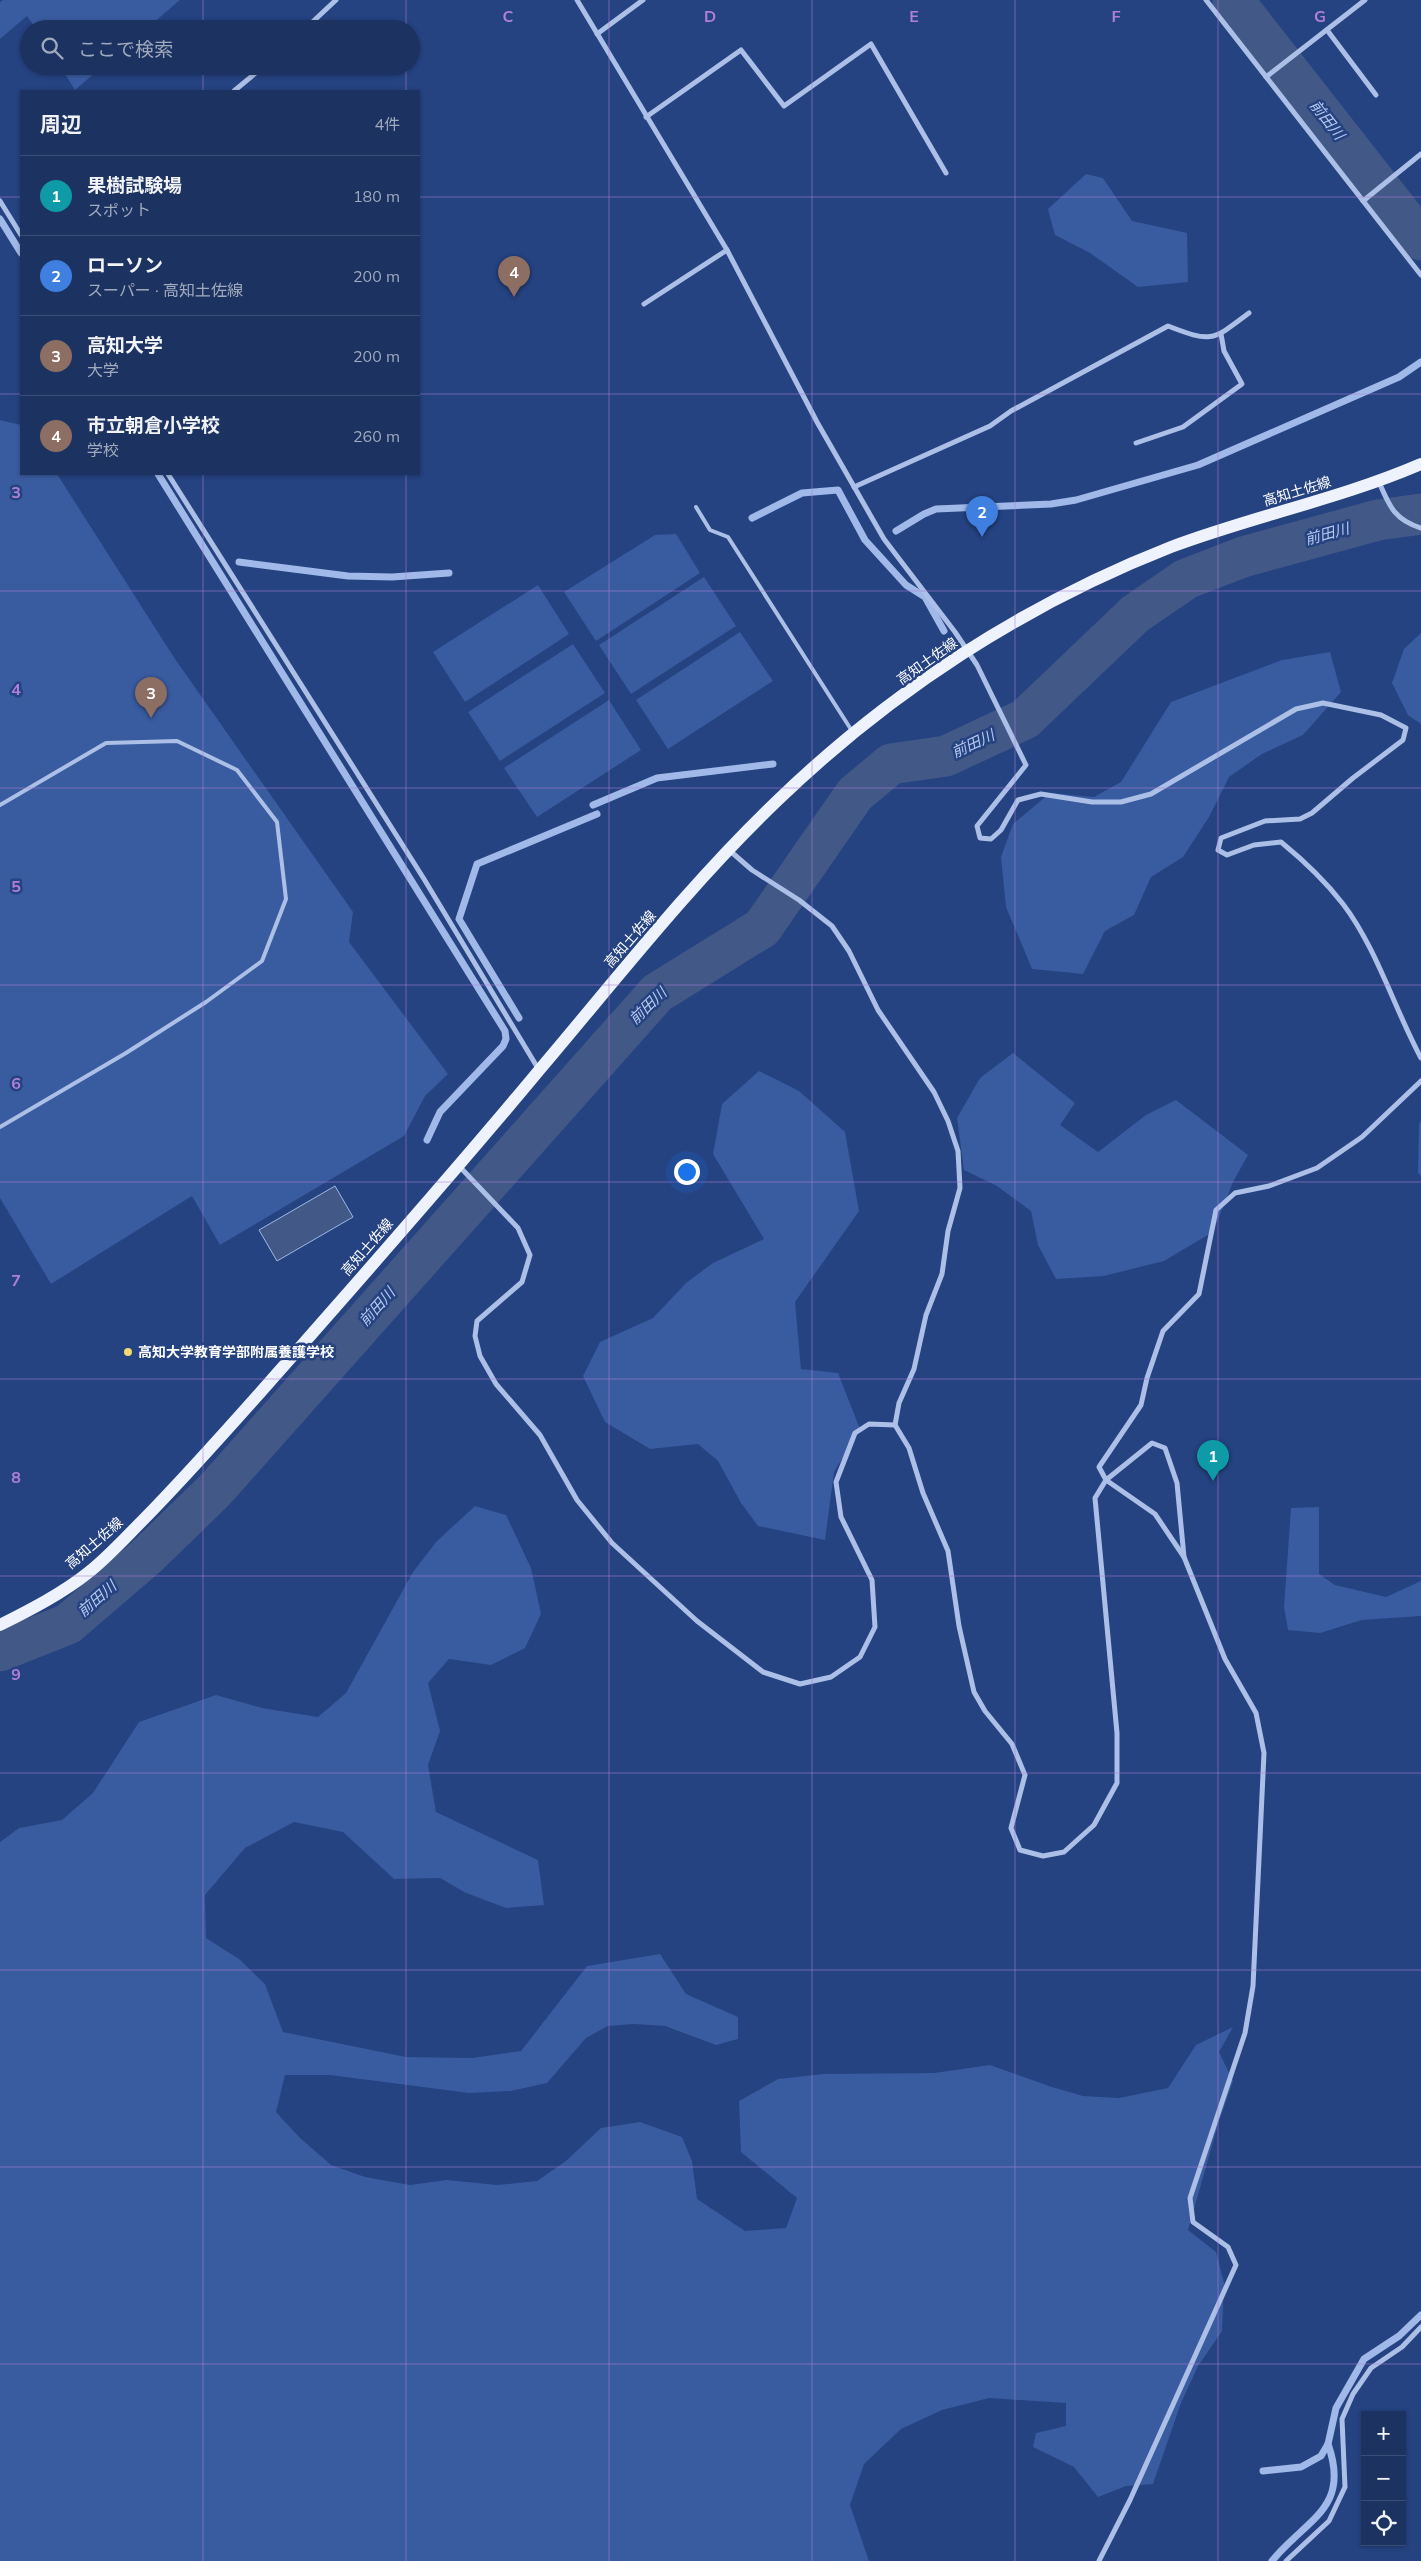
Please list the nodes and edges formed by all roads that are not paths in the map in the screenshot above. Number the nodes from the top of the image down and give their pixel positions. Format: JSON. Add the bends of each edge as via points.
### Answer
{"nodes":[{"id":1,"x":336,"y":0,"type":"edge"},
{"id":2,"x":577,"y":0,"type":"edge"},
{"id":3,"x":643,"y":0,"type":"edge"},
{"id":4,"x":1206,"y":0,"type":"edge"},
{"id":5,"x":1365,"y":0,"type":"edge"},
{"id":6,"x":315,"y":20,"type":"edge"},
{"id":7,"x":1327,"y":30,"type":"junction"},
{"id":8,"x":597,"y":34,"type":"junction"},
{"id":9,"x":253,"y":75,"type":"edge"},
{"id":10,"x":1266,"y":77,"type":"junction"},
{"id":11,"x":235,"y":90,"type":"edge"},
{"id":12,"x":1376,"y":95,"type":"dead end"},
{"id":13,"x":646,"y":117,"type":"junction"},
{"id":14,"x":1421,"y":154,"type":"edge"},
{"id":15,"x":946,"y":173,"type":"dead end"},
{"id":16,"x":0,"y":202,"type":"edge"},
{"id":17,"x":1363,"y":202,"type":"junction"},
{"id":18,"x":20,"y":233,"type":"edge"},
{"id":19,"x":727,"y":250,"type":"junction"},
{"id":20,"x":1421,"y":275,"type":"edge"},
{"id":21,"x":644,"y":304,"type":"dead end"},
{"id":22,"x":1249,"y":313,"type":"dead end"},
{"id":23,"x":1221,"y":334,"type":"junction"},
{"id":24,"x":1136,"y":443,"type":"dead end"},
{"id":25,"x":1421,"y":464,"type":"edge"},
{"id":26,"x":169,"y":475,"type":"edge"},
{"id":27,"x":1379,"y":482,"type":"junction"},
{"id":28,"x":854,"y":487,"type":"junction"},
{"id":29,"x":696,"y":507,"type":"dead end"},
{"id":30,"x":1421,"y":528,"type":"edge"},
{"id":31,"x":968,"y":650,"type":"junction"},
{"id":32,"x":853,"y":733,"type":"junction"},
{"id":33,"x":0,"y":805,"type":"edge"},
{"id":34,"x":728,"y":849,"type":"junction"},
{"id":35,"x":1421,"y":1058,"type":"edge"},
{"id":36,"x":539,"y":1070,"type":"junction"},
{"id":37,"x":1421,"y":1081,"type":"edge"},
{"id":38,"x":0,"y":1127,"type":"edge"},
{"id":39,"x":459,"y":1166,"type":"junction"},
{"id":40,"x":895,"y":1425,"type":"junction"},
{"id":41,"x":1106,"y":1480,"type":"junction"},
{"id":42,"x":1184,"y":1557,"type":"junction"},
{"id":43,"x":0,"y":1625,"type":"edge"},
{"id":44,"x":1421,"y":2327,"type":"edge"},
{"id":45,"x":1099,"y":2561,"type":"edge"},
{"id":46,"x":1286,"y":2561,"type":"edge"}],
"edges":[{"from":1,"to":6,"type":"street"},
{"from":2,"to":8,"type":"street"},
{"from":3,"to":8,"type":"street"},
{"from":4,"to":10,"type":"street"},
{"from":5,"to":7,"type":"street"},
{"from":7,"to":10,"type":"street"},
{"from":7,"to":12,"type":"street"},
{"from":8,"to":13,"type":"street"},
{"from":9,"to":11,"type":"street"},
{"from":10,"to":17,"type":"street"},
{"from":13,"to":15,"type":"street","via":[[741,50],[784,106],[871,44]]},
{"from":13,"to":19,"type":"street"},
{"from":14,"to":17,"type":"street"},
{"from":16,"to":18,"type":"street"},
{"from":17,"to":20,"type":"street"},
{"from":19,"to":21,"type":"street"},
{"from":19,"to":28,"type":"street"},
{"from":22,"to":23,"type":"street"},
{"from":23,"to":24,"type":"street","via":[[1224,350],[1242,384],[1183,427]]},
{"from":23,"to":28,"type":"street","via":[[1200,339],[1168,326],[1011,411],[990,426]]},
{"from":25,"to":27,"type":"main road","name":"高知土佐線"},
{"from":26,"to":36,"type":"street","via":[[424,879]]},
{"from":27,"to":30,"type":"street","via":[[1391,510]]},
{"from":27,"to":31,"type":"main road","name":"高知土佐線","via":[[1171,548],[1067,592]]},
{"from":28,"to":31,"type":"street","via":[[884,539]]},
{"from":29,"to":32,"type":"lane","via":[[710,530],[728,537]]},
{"from":31,"to":32,"type":"main road","name":"高知土佐線"},
{"from":31,"to":35,"type":"street","via":[[1026,765],[977,826],[980,838],[991,839],[1001,830],[1018,800],[1041,794],[1092,802],[1121,802],[1151,794],[1296,709],[1323,703],[1381,715],[1406,728],[1403,740],[1312,814],[1300,819],[1265,821],[1221,838],[1218,850],[1227,855],[1254,845],[1281,842],[1297,854],[1343,904],[1366,942],[1403,1026]]},
{"from":32,"to":34,"type":"main road","name":"高知土佐線"},
{"from":33,"to":38,"type":"lane","via":[[106,743],[177,741],[237,770],[277,822],[286,899],[262,962],[126,1053]]},
{"from":34,"to":36,"type":"main road","name":"高知土佐線"},
{"from":34,"to":40,"type":"street","via":[[752,870],[832,926],[849,951],[878,1010],[934,1092],[958,1151],[960,1188],[948,1231],[942,1274],[926,1315],[914,1369],[899,1403]]},
{"from":36,"to":39,"type":"main road","name":"高知土佐線"},
{"from":37,"to":41,"type":"street","via":[[1362,1137],[1318,1168],[1269,1186],[1235,1193],[1216,1210],[1199,1294],[1164,1331],[1141,1405],[1099,1467]]},
{"from":39,"to":40,"type":"street","via":[[518,1228],[530,1255],[522,1282],[477,1321],[475,1336],[480,1356],[492,1377],[540,1436],[577,1500],[612,1543],[697,1621],[764,1672],[800,1684],[831,1677],[860,1656],[875,1627],[872,1580],[841,1517],[836,1482],[855,1433],[870,1424]]},
{"from":39,"to":43,"type":"main road","name":"高知土佐線","via":[[191,1472],[89,1572]]},
{"from":40,"to":41,"type":"street","via":[[909,1448],[923,1493],[948,1551],[958,1626],[974,1692],[1012,1744],[1025,1775],[1011,1828],[1020,1850],[1043,1856],[1064,1852],[1094,1825],[1117,1783],[1117,1733],[1095,1498]]},
{"from":41,"to":42,"type":"street","via":[[1155,1514]]},
{"from":41,"to":42,"type":"street","via":[[1152,1443],[1165,1448],[1177,1482]]},
{"from":42,"to":45,"type":"street","via":[[1225,1659],[1256,1713],[1264,1753],[1253,1986],[1245,2033],[1190,2198],[1193,2222],[1228,2247],[1236,2265]]},
{"from":44,"to":46,"type":"street","via":[[1402,2347],[1371,2368],[1353,2394],[1342,2420],[1345,2488],[1330,2521]]}]}
